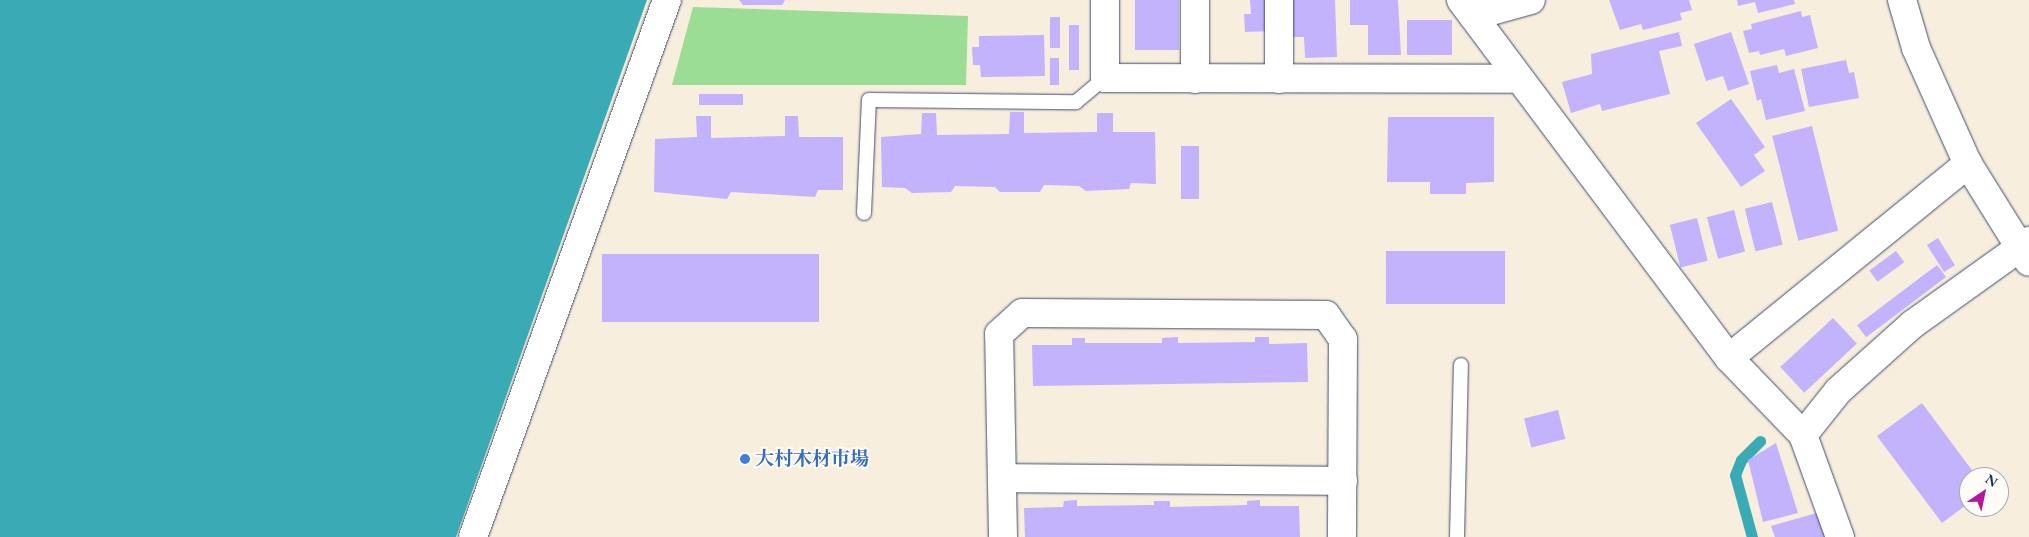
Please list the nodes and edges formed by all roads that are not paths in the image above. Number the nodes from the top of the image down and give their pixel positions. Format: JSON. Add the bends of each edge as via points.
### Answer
{"nodes":[{"id":1,"x":667,"y":0,"type":"edge"},
{"id":2,"x":1105,"y":0,"type":"edge"},
{"id":3,"x":1195,"y":0,"type":"edge"},
{"id":4,"x":1279,"y":0,"type":"edge"},
{"id":5,"x":1531,"y":0,"type":"edge"},
{"id":6,"x":1902,"y":0,"type":"edge"},
{"id":7,"x":1467,"y":8,"type":"edge"},
{"id":8,"x":1105,"y":78,"type":"junction"},
{"id":9,"x":1195,"y":79,"type":"junction"},
{"id":10,"x":1279,"y":79,"type":"junction"},
{"id":11,"x":1518,"y":79,"type":"junction"},
{"id":12,"x":1968,"y":164,"type":"junction"},
{"id":13,"x":864,"y":213,"type":"dead end"},
{"id":14,"x":2026,"y":250,"type":"edge"},
{"id":15,"x":1728,"y":358,"type":"junction"},
{"id":16,"x":1461,"y":365,"type":"dead end"},
{"id":17,"x":1803,"y":435,"type":"junction"},
{"id":18,"x":1002,"y":478,"type":"junction"},
{"id":19,"x":1342,"y":481,"type":"junction"},
{"id":20,"x":473,"y":537,"type":"edge"},
{"id":21,"x":1003,"y":537,"type":"edge"},
{"id":22,"x":1342,"y":537,"type":"edge"},
{"id":23,"x":1457,"y":537,"type":"edge"},
{"id":24,"x":1840,"y":537,"type":"edge"}],
"edges":[{"from":1,"to":20,"type":"street"},
{"from":2,"to":8,"type":"street"},
{"from":3,"to":9,"type":"street"},
{"from":4,"to":10,"type":"street"},
{"from":5,"to":7,"type":"street"},
{"from":6,"to":12,"type":"street","via":[[1916,48]]},
{"from":7,"to":11,"type":"street"},
{"from":8,"to":9,"type":"street"},
{"from":8,"to":13,"type":"lane","via":[[1076,102],[869,100]]},
{"from":9,"to":10,"type":"street"},
{"from":10,"to":11,"type":"street"},
{"from":11,"to":15,"type":"street"},
{"from":12,"to":14,"type":"street"},
{"from":12,"to":15,"type":"street"},
{"from":14,"to":17,"type":"street","via":[[1913,324],[1838,390]]},
{"from":15,"to":17,"type":"street"},
{"from":16,"to":23,"type":"lane"},
{"from":17,"to":24,"type":"street"},
{"from":18,"to":19,"type":"street"},
{"from":18,"to":19,"type":"street","via":[[999,334],[1022,313],[1326,315],[1343,339]]},
{"from":18,"to":21,"type":"street"},
{"from":19,"to":22,"type":"street"}]}
